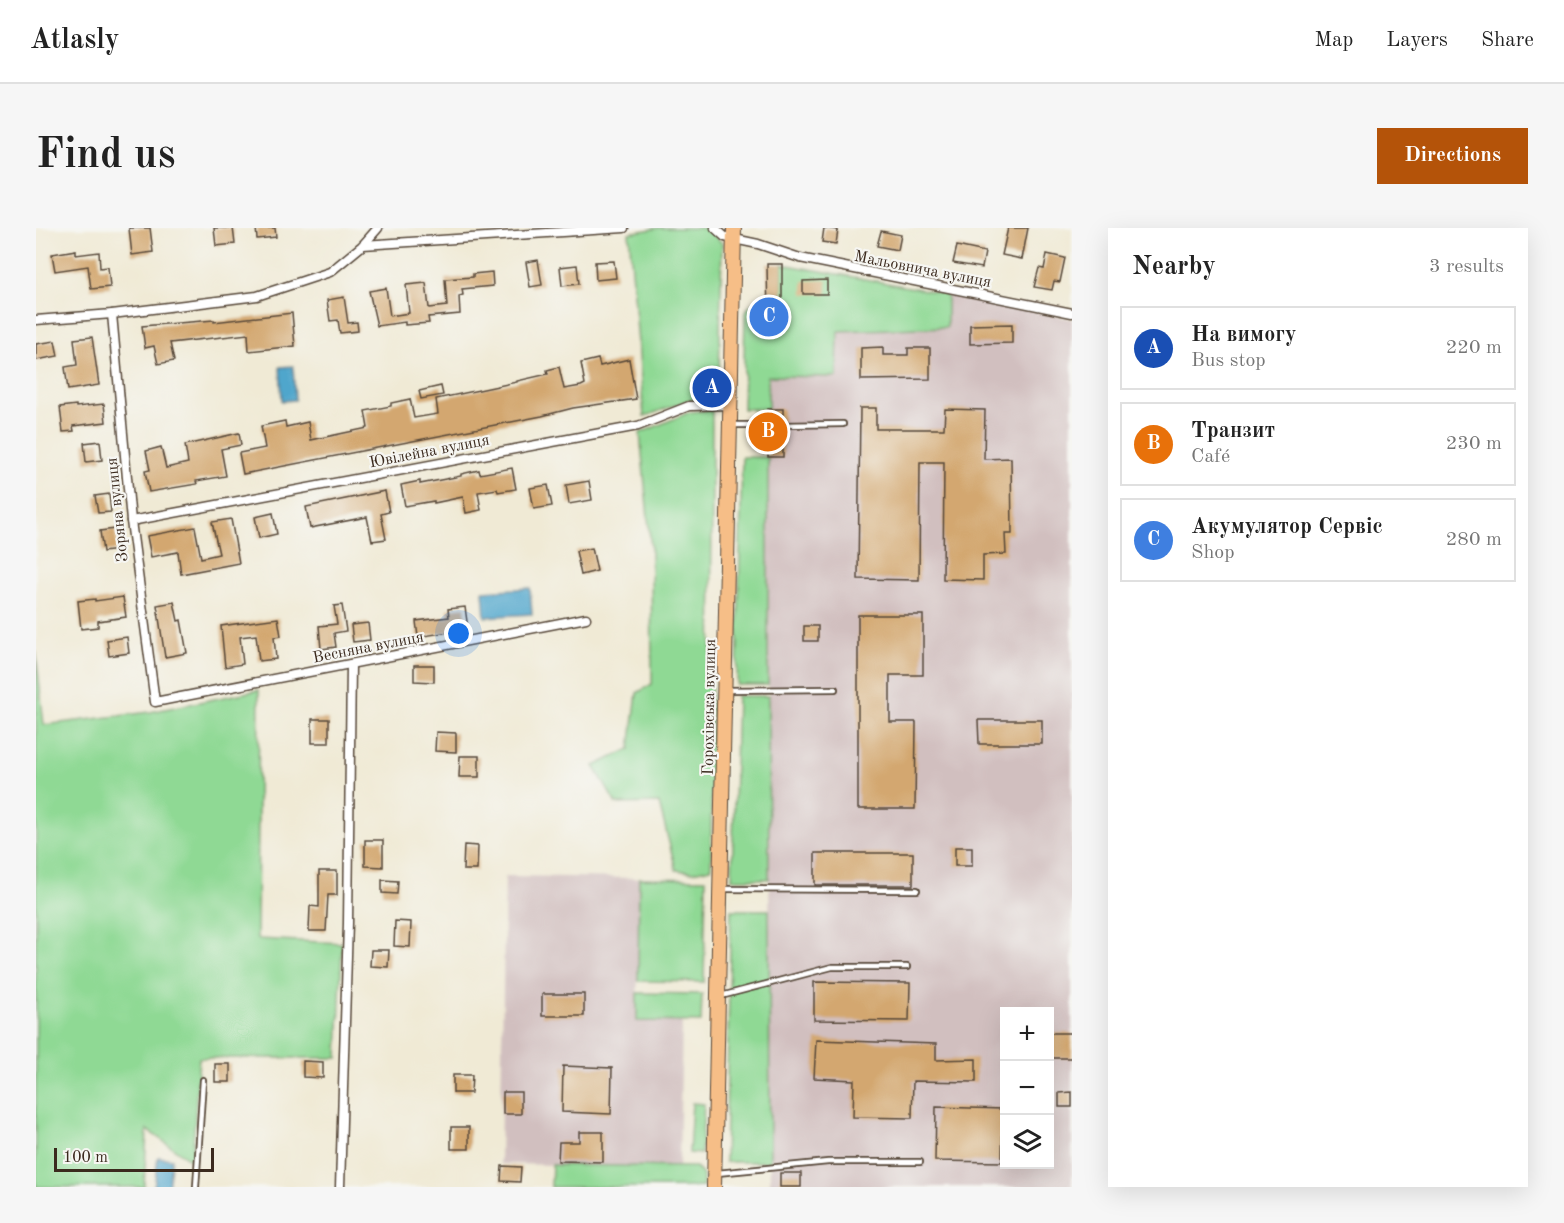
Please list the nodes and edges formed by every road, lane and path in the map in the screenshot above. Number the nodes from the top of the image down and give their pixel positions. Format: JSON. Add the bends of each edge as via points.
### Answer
{"nodes":[{"id":1,"x":378,"y":228,"type":"edge"},
{"id":2,"x":624,"y":228,"type":"edge"},
{"id":3,"x":715,"y":228,"type":"edge"},
{"id":4,"x":734,"y":233,"type":"edge"},
{"id":5,"x":363,"y":246,"type":"junction"},
{"id":6,"x":1072,"y":313,"type":"edge"},
{"id":7,"x":112,"y":314,"type":"junction"},
{"id":8,"x":36,"y":320,"type":"edge"},
{"id":9,"x":731,"y":405,"type":"junction"},
{"id":10,"x":783,"y":424,"type":"dead end"},
{"id":11,"x":843,"y":424,"type":"dead end"},
{"id":12,"x":730,"y":425,"type":"junction"},
{"id":13,"x":768,"y":425,"type":"dead end"},
{"id":14,"x":131,"y":521,"type":"junction"},
{"id":15,"x":586,"y":618,"type":"dead end"},
{"id":16,"x":351,"y":664,"type":"junction"},
{"id":17,"x":835,"y":688,"type":"dead end"},
{"id":18,"x":725,"y":690,"type":"junction"},
{"id":19,"x":155,"y":702,"type":"joint"},
{"id":20,"x":720,"y":889,"type":"junction"},
{"id":21,"x":917,"y":890,"type":"dead end"},
{"id":22,"x":907,"y":967,"type":"dead end"},
{"id":23,"x":718,"y":997,"type":"junction"},
{"id":24,"x":203,"y":1080,"type":"dead end"},
{"id":25,"x":920,"y":1162,"type":"dead end"},
{"id":26,"x":714,"y":1180,"type":"edge"},
{"id":27,"x":196,"y":1187,"type":"edge"},
{"id":28,"x":340,"y":1187,"type":"edge"}],
"edges":[{"from":1,"to":5,"type":"street"},
{"from":2,"to":5,"type":"street"},
{"from":3,"to":4,"type":"street","name":"Мальовнича вулиця","via":[[725,237]]},
{"from":4,"to":6,"type":"street","name":"Мальовнича вулиця","via":[[800,258]]},
{"from":4,"to":9,"type":"main road","name":"Горохівська вулиця"},
{"from":5,"to":7,"type":"street","via":[[330,272],[257,296]]},
{"from":7,"to":8,"type":"street"},
{"from":7,"to":14,"type":"street","name":"Зоряна вулиця"},
{"from":9,"to":12,"type":"main road","name":"Горохівська вулиця"},
{"from":9,"to":14,"type":"street","name":"Ювілейна вулиця","via":[[690,406],[638,426]]},
{"from":10,"to":11,"type":"lane"},
{"from":12,"to":13,"type":"lane"},
{"from":12,"to":18,"type":"main road","name":"Горохівська вулиця"},
{"from":14,"to":19,"type":"street","name":"Зоряна вулиця"},
{"from":15,"to":16,"type":"street","name":"Весняна вулиця"},
{"from":16,"to":19,"type":"street","name":"Весняна вулиця"},
{"from":16,"to":28,"type":"street"},
{"from":17,"to":18,"type":"lane"},
{"from":18,"to":20,"type":"main road","name":"Горохівська вулиця"},
{"from":20,"to":21,"type":"lane"},
{"from":20,"to":23,"type":"main road","name":"Горохівська вулиця"},
{"from":22,"to":23,"type":"lane","via":[[832,967]]},
{"from":23,"to":26,"type":"main road","name":"Горохівська вулиця"},
{"from":24,"to":27,"type":"lane"},
{"from":25,"to":26,"type":"lane","via":[[828,1162]]}]}
